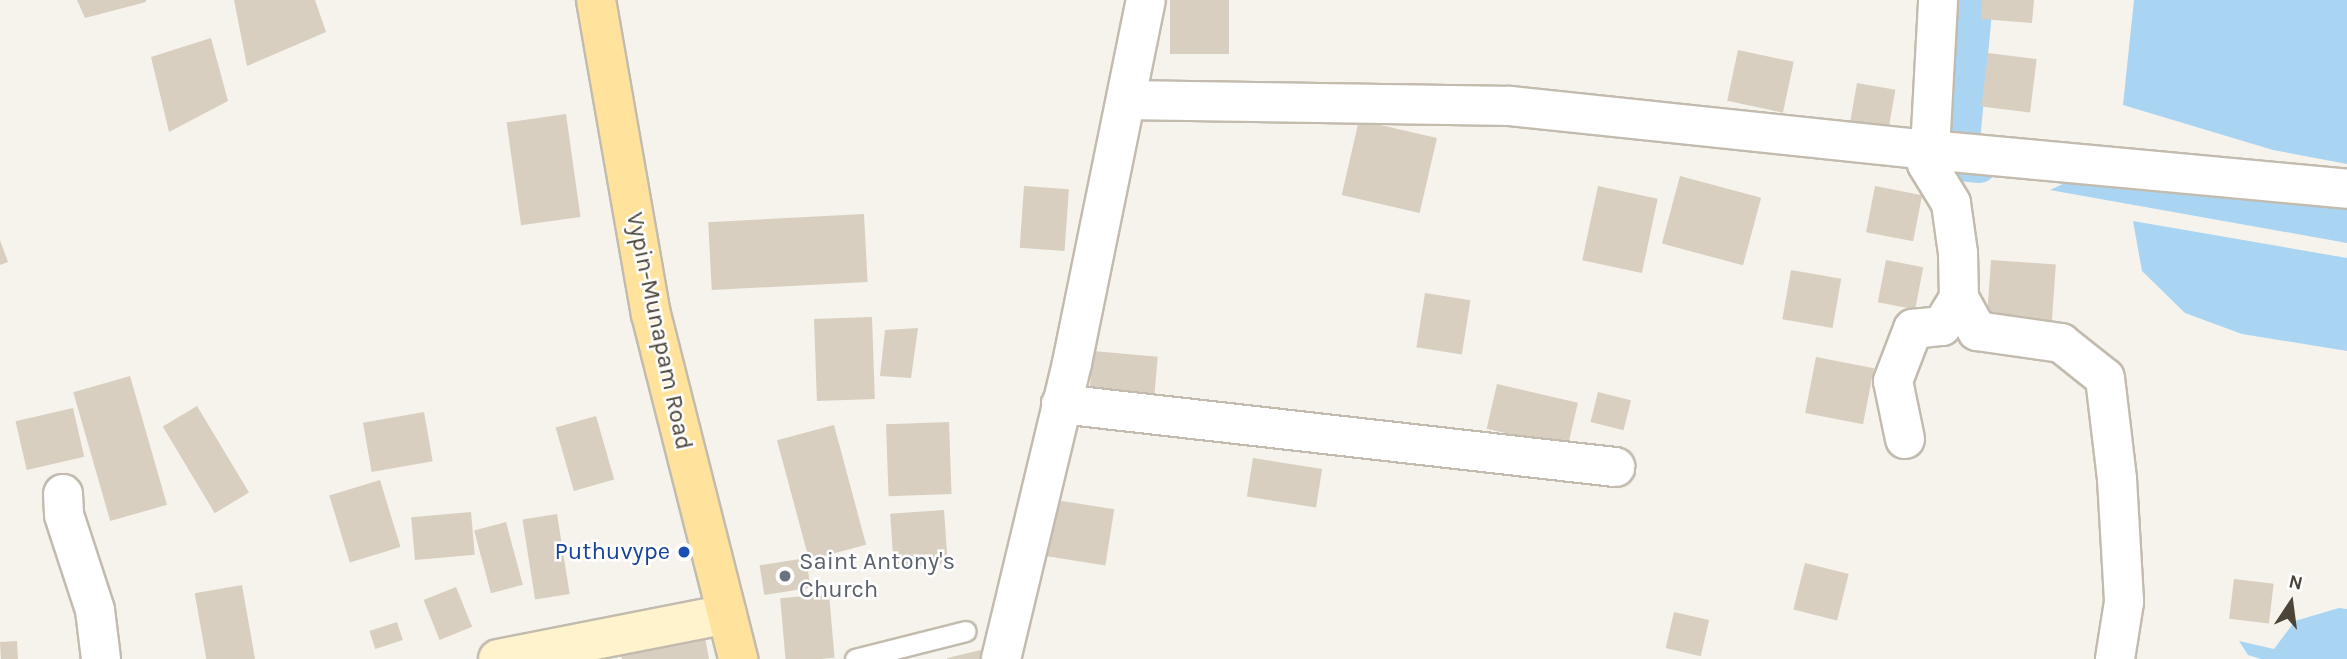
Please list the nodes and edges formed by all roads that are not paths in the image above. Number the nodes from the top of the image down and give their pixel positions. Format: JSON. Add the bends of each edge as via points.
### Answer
{"nodes":[{"id":1,"x":596,"y":0,"type":"edge"},
{"id":2,"x":1146,"y":0,"type":"edge"},
{"id":3,"x":1938,"y":0,"type":"edge"},
{"id":4,"x":1128,"y":100,"type":"junction"},
{"id":5,"x":1930,"y":150,"type":"junction"},
{"id":6,"x":2347,"y":189,"type":"edge"},
{"id":7,"x":1959,"y":298,"type":"junction"},
{"id":8,"x":1060,"y":404,"type":"junction"},
{"id":9,"x":1905,"y":439,"type":"dead end"},
{"id":10,"x":1615,"y":467,"type":"dead end"},
{"id":11,"x":63,"y":494,"type":"dead end"},
{"id":12,"x":727,"y":614,"type":"junction"},
{"id":13,"x":966,"y":631,"type":"dead end"},
{"id":14,"x":101,"y":659,"type":"edge"},
{"id":15,"x":498,"y":659,"type":"edge"},
{"id":16,"x":738,"y":659,"type":"edge"},
{"id":17,"x":855,"y":659,"type":"edge"},
{"id":18,"x":1001,"y":659,"type":"edge"},
{"id":19,"x":2115,"y":659,"type":"edge"}],
"edges":[{"from":1,"to":12,"type":"main road","name":"Vypin-Munapam Road","via":[[651,314]]},
{"from":2,"to":4,"type":"street"},
{"from":3,"to":5,"type":"street"},
{"from":4,"to":5,"type":"street","via":[[1510,106]]},
{"from":4,"to":8,"type":"street"},
{"from":5,"to":6,"type":"street"},
{"from":5,"to":7,"type":"street","via":[[1927,164],[1951,204]]},
{"from":7,"to":9,"type":"street","via":[[1942,326],[1913,329],[1893,381]]},
{"from":7,"to":19,"type":"street","via":[[1976,331],[2061,342],[2105,378],[2124,602]]},
{"from":8,"to":10,"type":"street"},
{"from":8,"to":18,"type":"street"},
{"from":11,"to":14,"type":"street","via":[[64,515],[95,610]]},
{"from":12,"to":15,"type":"main road"},
{"from":12,"to":16,"type":"main road","name":"Vypin-Munapam Road"},
{"from":13,"to":17,"type":"lane"}]}
